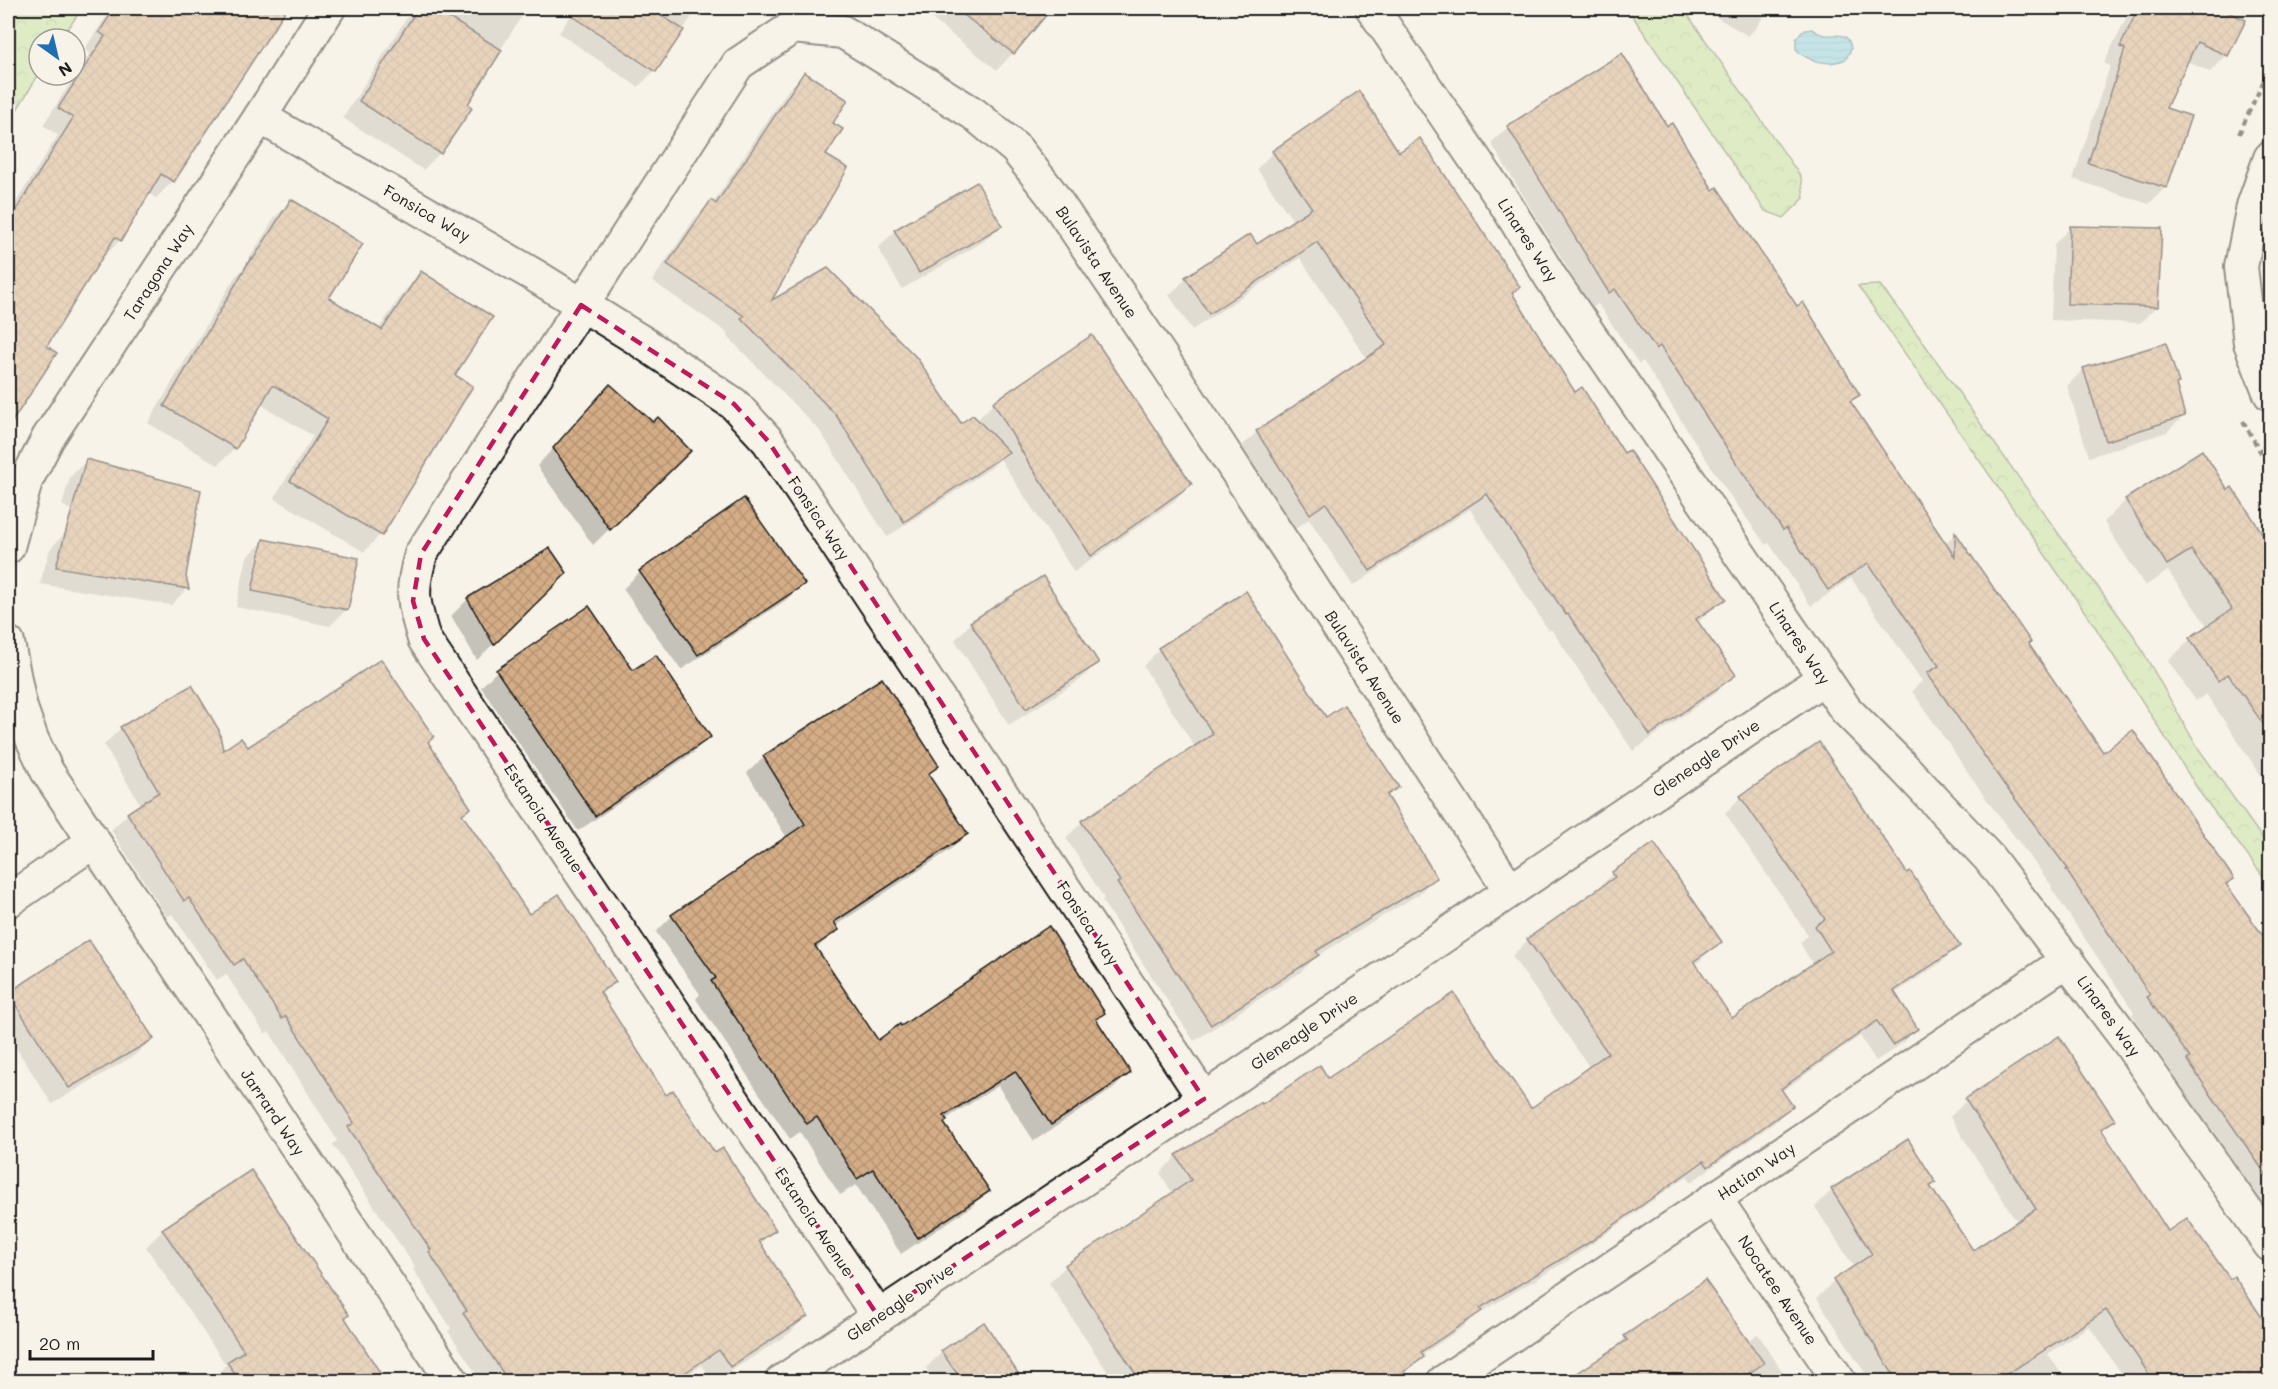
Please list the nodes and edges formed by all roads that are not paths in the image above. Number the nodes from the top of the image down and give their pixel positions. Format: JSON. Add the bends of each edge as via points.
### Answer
{"nodes":[{"id":1,"x":329,"y":8,"type":"edge"},
{"id":2,"x":1372,"y":8,"type":"edge"},
{"id":3,"x":260,"y":117,"type":"junction"},
{"id":4,"x":2271,"y":158,"type":"edge"},
{"id":5,"x":582,"y":305,"type":"junction"},
{"id":6,"x":2271,"y":394,"type":"edge"},
{"id":7,"x":8,"y":547,"type":"edge"},
{"id":8,"x":8,"y":643,"type":"edge"},
{"id":9,"x":1824,"y":678,"type":"junction"},
{"id":10,"x":93,"y":842,"type":"junction"},
{"id":11,"x":1510,"y":890,"type":"junction"},
{"id":12,"x":8,"y":902,"type":"edge"},
{"id":13,"x":2068,"y":960,"type":"junction"},
{"id":14,"x":1204,"y":1099,"type":"junction"},
{"id":15,"x":1715,"y":1198,"type":"junction"},
{"id":16,"x":2271,"y":1245,"type":"edge"},
{"id":17,"x":878,"y":1316,"type":"junction"},
{"id":18,"x":453,"y":1382,"type":"edge"},
{"id":19,"x":782,"y":1382,"type":"edge"},
{"id":20,"x":1443,"y":1382,"type":"edge"},
{"id":21,"x":1840,"y":1382,"type":"edge"}],
"edges":[{"from":1,"to":3,"type":"street","name":"Taragona Way"},
{"from":2,"to":9,"type":"street","name":"Linares Way"},
{"from":3,"to":5,"type":"street","name":"Fonsica Way"},
{"from":3,"to":7,"type":"street","name":"Taragona Way","via":[[48,438],[26,481]]},
{"from":4,"to":6,"type":"street","via":[[2253,206],[2241,267],[2250,344]]},
{"from":5,"to":11,"type":"street","name":"Bulavista Avenue","via":[[738,64],[793,27],[843,32],[974,114],[1016,149],[1050,192]]},
{"from":5,"to":14,"type":"street","name":"Fonsica Way","via":[[734,404],[768,441]]},
{"from":5,"to":17,"type":"street","name":"Estancia Avenue","via":[[421,554],[413,601],[424,639]]},
{"from":8,"to":10,"type":"street","via":[[20,705],[32,739],[47,771]]},
{"from":9,"to":11,"type":"street","name":"Gleneagle Drive"},
{"from":9,"to":13,"type":"street","name":"Linares Way","via":[[1846,710],[1989,858]]},
{"from":10,"to":12,"type":"street"},
{"from":10,"to":18,"type":"street","name":"Jarrard Way"},
{"from":11,"to":14,"type":"street","name":"Gleneagle Drive"},
{"from":13,"to":15,"type":"street","name":"Hatian Way"},
{"from":13,"to":16,"type":"street","name":"Linares Way"},
{"from":14,"to":17,"type":"street","name":"Gleneagle Drive"},
{"from":15,"to":20,"type":"street","name":"Hatian Way"},
{"from":15,"to":21,"type":"street","name":"Nocatee Avenue"},
{"from":17,"to":19,"type":"street","name":"Gleneagle Drive"}]}
